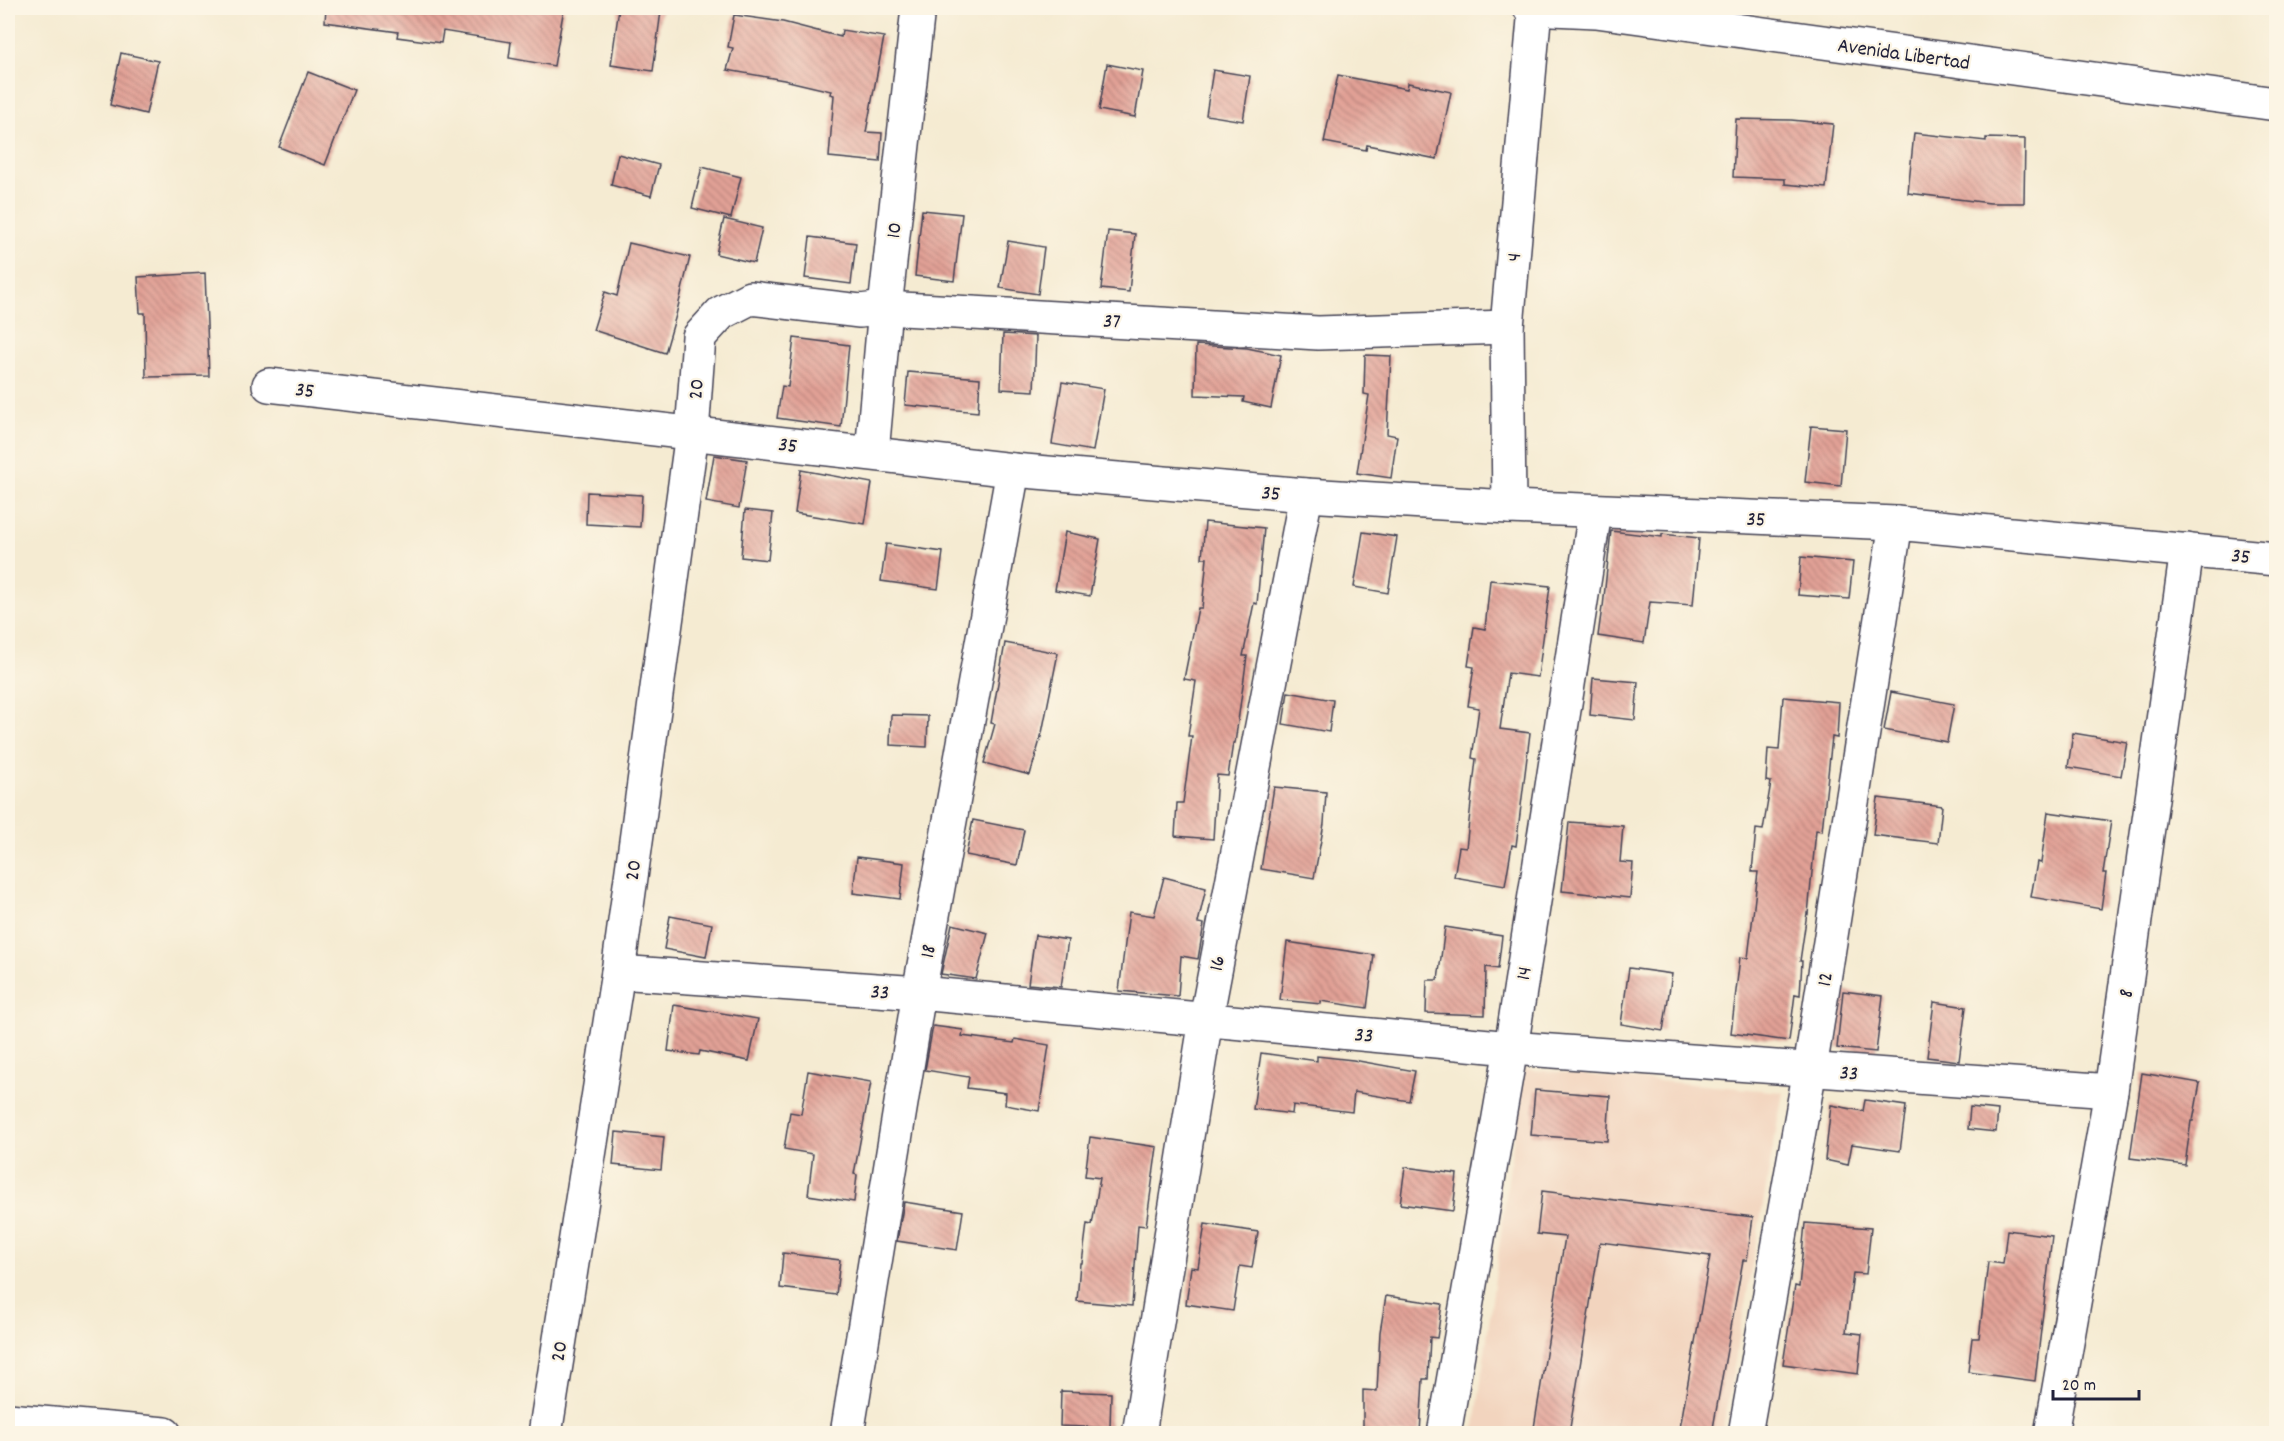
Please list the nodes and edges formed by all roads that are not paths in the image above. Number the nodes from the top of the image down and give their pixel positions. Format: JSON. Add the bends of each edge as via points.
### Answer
{"nodes":[{"id":1,"x":918,"y":8,"type":"edge"},
{"id":2,"x":1530,"y":8,"type":"edge"},
{"id":3,"x":1535,"y":8,"type":"edge"},
{"id":4,"x":1596,"y":9,"type":"edge"},
{"id":5,"x":2277,"y":104,"type":"edge"},
{"id":6,"x":885,"y":308,"type":"junction"},
{"id":7,"x":721,"y":313,"type":"joint"},
{"id":8,"x":1507,"y":327,"type":"junction"},
{"id":9,"x":269,"y":385,"type":"dead end"},
{"id":10,"x":692,"y":433,"type":"junction"},
{"id":11,"x":872,"y":453,"type":"junction"},
{"id":12,"x":1013,"y":470,"type":"junction"},
{"id":13,"x":1306,"y":495,"type":"junction"},
{"id":14,"x":1509,"y":507,"type":"junction"},
{"id":15,"x":1595,"y":512,"type":"junction"},
{"id":16,"x":1896,"y":524,"type":"junction"},
{"id":17,"x":2187,"y":550,"type":"junction"},
{"id":18,"x":2277,"y":559,"type":"edge"},
{"id":19,"x":618,"y":972,"type":"junction"},
{"id":20,"x":919,"y":993,"type":"junction"},
{"id":21,"x":1206,"y":1019,"type":"junction"},
{"id":22,"x":1511,"y":1048,"type":"junction"},
{"id":23,"x":1810,"y":1070,"type":"junction"},
{"id":24,"x":2111,"y":1091,"type":"junction"},
{"id":25,"x":8,"y":1420,"type":"edge"},
{"id":26,"x":165,"y":1434,"type":"edge"},
{"id":27,"x":545,"y":1434,"type":"edge"},
{"id":28,"x":847,"y":1434,"type":"edge"},
{"id":29,"x":1139,"y":1434,"type":"edge"},
{"id":30,"x":1444,"y":1434,"type":"edge"},
{"id":31,"x":1745,"y":1434,"type":"edge"},
{"id":32,"x":2051,"y":1434,"type":"edge"}],
"edges":[{"from":1,"to":6,"type":"street","name":"10"},
{"from":2,"to":3,"type":"street","name":"Avenida Libertad"},
{"from":3,"to":4,"type":"street","name":"Avenida Libertad"},
{"from":3,"to":8,"type":"street","name":"4"},
{"from":4,"to":5,"type":"street","name":"Avenida Libertad"},
{"from":6,"to":7,"type":"street","name":"37","via":[[860,311],[750,298]]},
{"from":6,"to":8,"type":"street","name":"37","via":[[1318,333]]},
{"from":6,"to":11,"type":"street","name":"10"},
{"from":7,"to":10,"type":"street","name":"20","via":[[699,338]]},
{"from":8,"to":14,"type":"street","name":"4"},
{"from":9,"to":10,"type":"street","name":"35"},
{"from":10,"to":11,"type":"street","name":"35"},
{"from":10,"to":19,"type":"street","name":"20"},
{"from":11,"to":12,"type":"street","name":"35"},
{"from":12,"to":13,"type":"street","name":"35"},
{"from":12,"to":20,"type":"street","name":"18"},
{"from":13,"to":14,"type":"street","name":"35"},
{"from":13,"to":21,"type":"street","name":"16"},
{"from":14,"to":15,"type":"street","name":"35"},
{"from":15,"to":16,"type":"street","name":"35"},
{"from":15,"to":22,"type":"street","name":"14"},
{"from":16,"to":17,"type":"street","name":"35"},
{"from":16,"to":23,"type":"street","name":"12"},
{"from":17,"to":18,"type":"street","name":"35"},
{"from":17,"to":24,"type":"street","name":"8"},
{"from":19,"to":20,"type":"street","name":"33"},
{"from":19,"to":27,"type":"street","name":"20"},
{"from":20,"to":21,"type":"street","name":"33"},
{"from":20,"to":28,"type":"street","name":"18"},
{"from":21,"to":22,"type":"street","name":"33"},
{"from":21,"to":29,"type":"street","name":"16"},
{"from":22,"to":23,"type":"street","name":"33"},
{"from":22,"to":30,"type":"street","name":"14"},
{"from":23,"to":24,"type":"street","name":"33"},
{"from":23,"to":31,"type":"street","name":"12"},
{"from":24,"to":32,"type":"street","name":"8"},
{"from":25,"to":26,"type":"street"}]}
